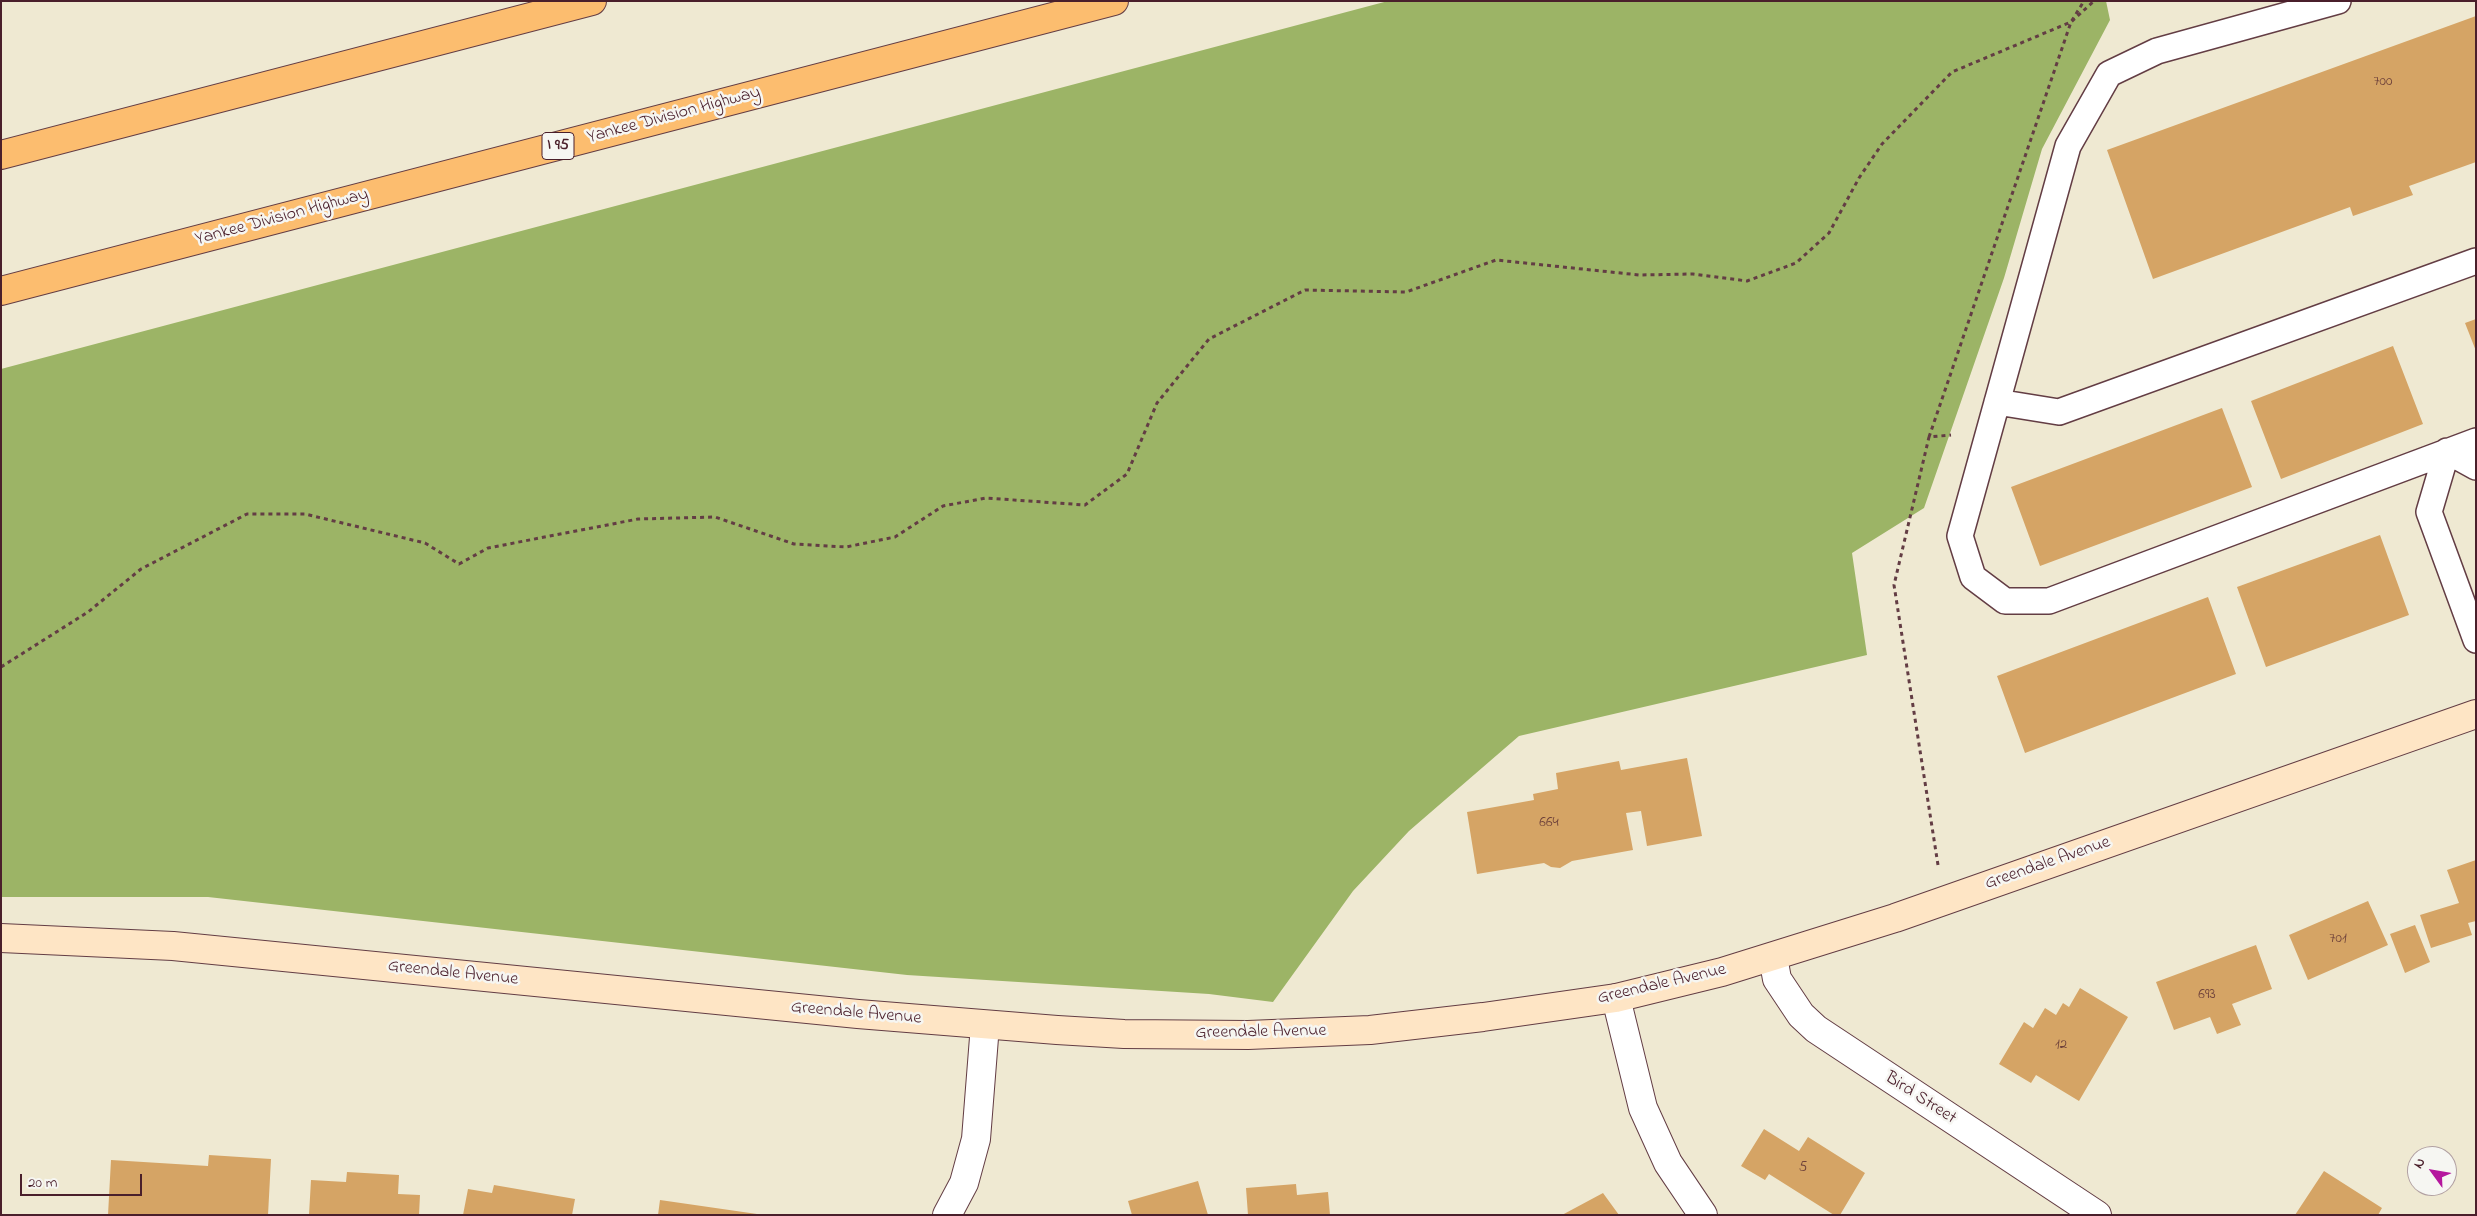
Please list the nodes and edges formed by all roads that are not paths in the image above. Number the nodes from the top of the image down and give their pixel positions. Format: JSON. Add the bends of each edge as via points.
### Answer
{"nodes":[{"id":1,"x":592,"y":1,"type":"edge"},
{"id":2,"x":1114,"y":1,"type":"edge"},
{"id":3,"x":2338,"y":1,"type":"edge"},
{"id":4,"x":1,"y":155,"type":"edge"},
{"id":5,"x":2476,"y":261,"type":"edge"},
{"id":6,"x":1,"y":291,"type":"edge"},
{"id":7,"x":1997,"y":402,"type":"junction"},
{"id":8,"x":2476,"y":441,"type":"edge"},
{"id":9,"x":2448,"y":451,"type":"junction"},
{"id":10,"x":2476,"y":467,"type":"edge"},
{"id":11,"x":2476,"y":640,"type":"edge"},
{"id":12,"x":2476,"y":714,"type":"edge"},
{"id":13,"x":1,"y":938,"type":"edge"},
{"id":14,"x":1773,"y":957,"type":"junction"},
{"id":15,"x":1616,"y":998,"type":"junction"},
{"id":16,"x":985,"y":1026,"type":"junction"},
{"id":17,"x":947,"y":1215,"type":"edge"},
{"id":18,"x":1703,"y":1215,"type":"edge"},
{"id":19,"x":2097,"y":1215,"type":"edge"}],
"edges":[{"from":1,"to":4,"type":"highway"},
{"from":2,"to":6,"type":"highway","name":"Yankee Division Highway","number":"I 95"},
{"from":3,"to":7,"type":"lane","via":[[2156,51],[2109,74],[2068,146]]},
{"from":5,"to":7,"type":"lane","via":[[2059,412]]},
{"from":7,"to":9,"type":"lane","via":[[1960,536],[1973,577],[2005,602],[2049,601]]},
{"from":8,"to":9,"type":"lane"},
{"from":9,"to":10,"type":"lane"},
{"from":9,"to":11,"type":"lane","via":[[2430,512]]},
{"from":12,"to":14,"type":"main road","name":"Greendale Avenue","via":[[1943,901]]},
{"from":13,"to":16,"type":"main road","name":"Greendale Avenue","via":[[213,950]]},
{"from":14,"to":15,"type":"main road","name":"Greendale Avenue"},
{"from":14,"to":19,"type":"street","name":"Bird Street","via":[[1780,986],[1801,1015],[1816,1029]]},
{"from":15,"to":16,"type":"main road","name":"Greendale Avenue","via":[[1428,1024],[1308,1034],[1124,1034]]},
{"from":15,"to":18,"type":"street","via":[[1644,1108],[1668,1163]]},
{"from":16,"to":17,"type":"street","via":[[976,1139],[964,1183]]}]}
